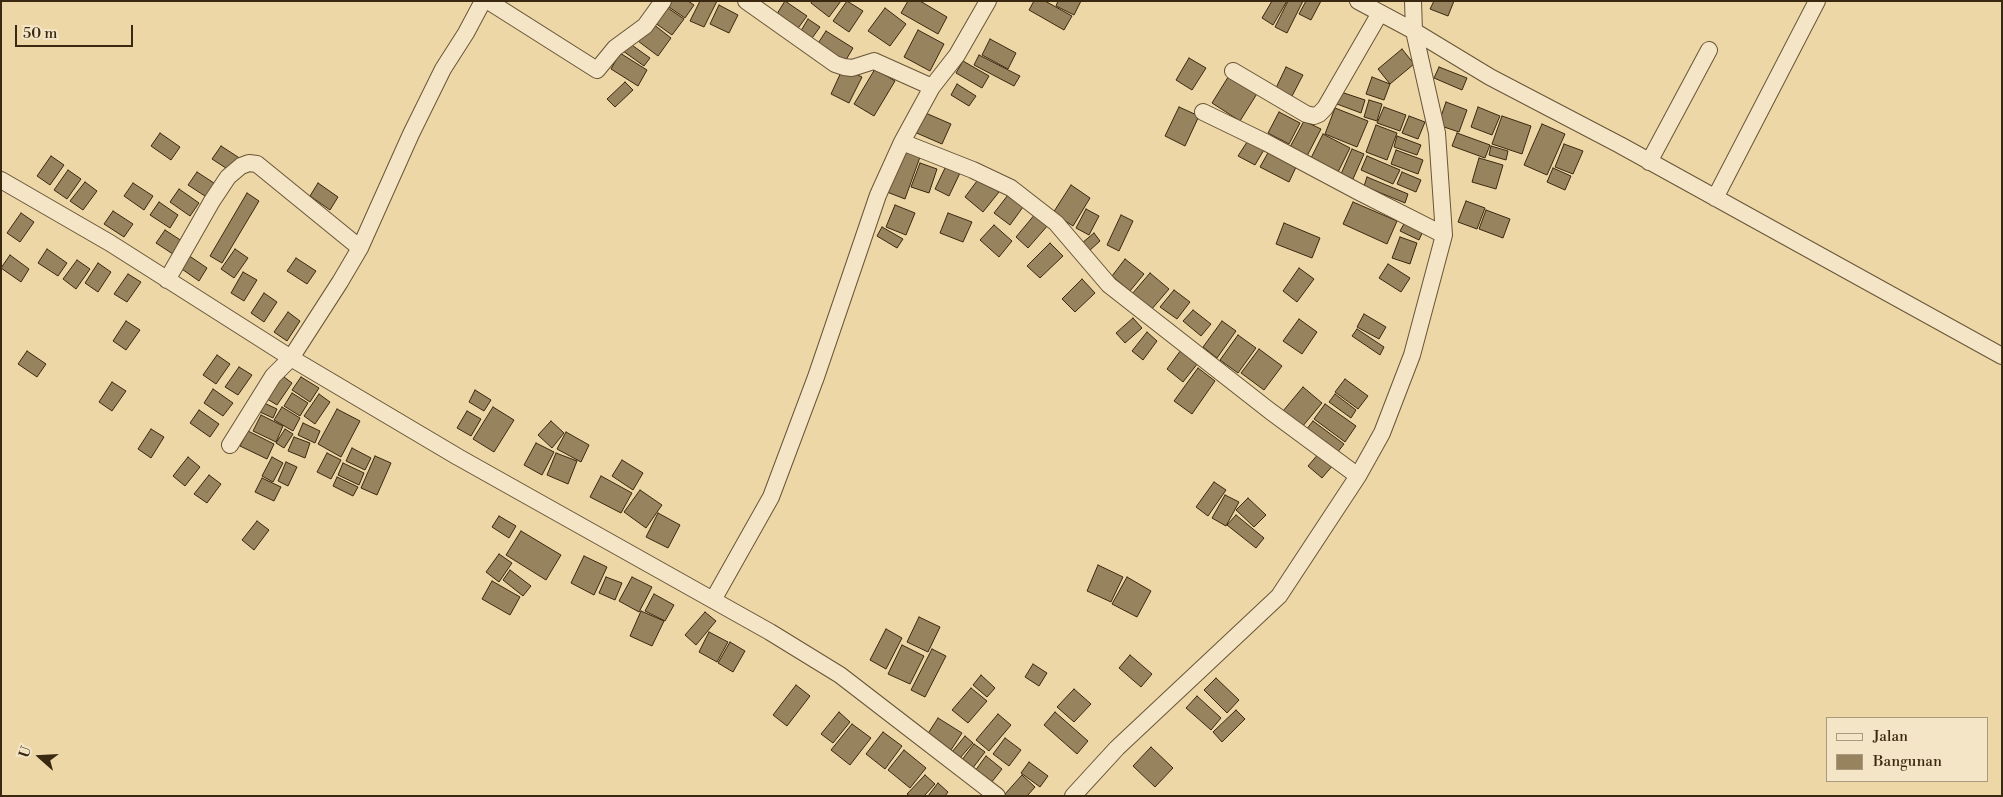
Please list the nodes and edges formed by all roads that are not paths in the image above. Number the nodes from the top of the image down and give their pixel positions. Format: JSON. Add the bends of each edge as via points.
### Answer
{"nodes":[{"id":1,"x":483,"y":1,"type":"edge"},
{"id":2,"x":488,"y":1,"type":"edge"},
{"id":3,"x":663,"y":1,"type":"edge"},
{"id":4,"x":746,"y":1,"type":"edge"},
{"id":5,"x":988,"y":1,"type":"edge"},
{"id":6,"x":1358,"y":1,"type":"edge"},
{"id":7,"x":1413,"y":1,"type":"edge"},
{"id":8,"x":1817,"y":1,"type":"edge"},
{"id":9,"x":1380,"y":13,"type":"junction"},
{"id":10,"x":1414,"y":31,"type":"junction"},
{"id":11,"x":1708,"y":50,"type":"dead end"},
{"id":12,"x":1233,"y":71,"type":"dead end"},
{"id":13,"x":932,"y":87,"type":"junction"},
{"id":14,"x":1203,"y":112,"type":"dead end"},
{"id":15,"x":902,"y":142,"type":"junction"},
{"id":16,"x":1650,"y":162,"type":"junction"},
{"id":17,"x":1,"y":180,"type":"edge"},
{"id":18,"x":1716,"y":198,"type":"junction"},
{"id":19,"x":1444,"y":235,"type":"junction"},
{"id":20,"x":360,"y":248,"type":"junction"},
{"id":21,"x":167,"y":280,"type":"junction"},
{"id":22,"x":2002,"y":356,"type":"edge"},
{"id":23,"x":291,"y":358,"type":"junction"},
{"id":24,"x":230,"y":445,"type":"dead end"},
{"id":25,"x":1358,"y":476,"type":"junction"},
{"id":26,"x":713,"y":600,"type":"junction"},
{"id":27,"x":997,"y":796,"type":"edge"},
{"id":28,"x":1073,"y":796,"type":"edge"}],
"edges":[{"from":1,"to":20,"type":"street","via":[[443,69]]},
{"from":2,"to":3,"type":"street","via":[[597,70],[615,48],[645,26]]},
{"from":4,"to":13,"type":"street","via":[[836,64],[852,68],[874,61]]},
{"from":5,"to":13,"type":"street","via":[[957,56]]},
{"from":6,"to":9,"type":"street"},
{"from":7,"to":10,"type":"street"},
{"from":8,"to":18,"type":"street"},
{"from":9,"to":10,"type":"street"},
{"from":9,"to":12,"type":"street","via":[[1325,108],[1314,116]]},
{"from":10,"to":16,"type":"street"},
{"from":10,"to":19,"type":"street","via":[[1436,133]]},
{"from":11,"to":16,"type":"street"},
{"from":13,"to":15,"type":"street"},
{"from":14,"to":19,"type":"street"},
{"from":15,"to":25,"type":"street","via":[[1011,188],[1056,223],[1109,285]]},
{"from":15,"to":26,"type":"street","via":[[878,196],[771,496]]},
{"from":16,"to":18,"type":"street"},
{"from":17,"to":21,"type":"street"},
{"from":18,"to":22,"type":"street"},
{"from":19,"to":25,"type":"street","via":[[1412,355],[1382,433]]},
{"from":20,"to":21,"type":"street","via":[[257,164],[249,163],[228,177]]},
{"from":20,"to":23,"type":"street"},
{"from":21,"to":23,"type":"street"},
{"from":23,"to":24,"type":"street","via":[[273,376]]},
{"from":23,"to":26,"type":"street","via":[[458,457]]},
{"from":25,"to":28,"type":"street","via":[[1279,596],[1117,748]]},
{"from":26,"to":27,"type":"street","via":[[840,675]]}]}
